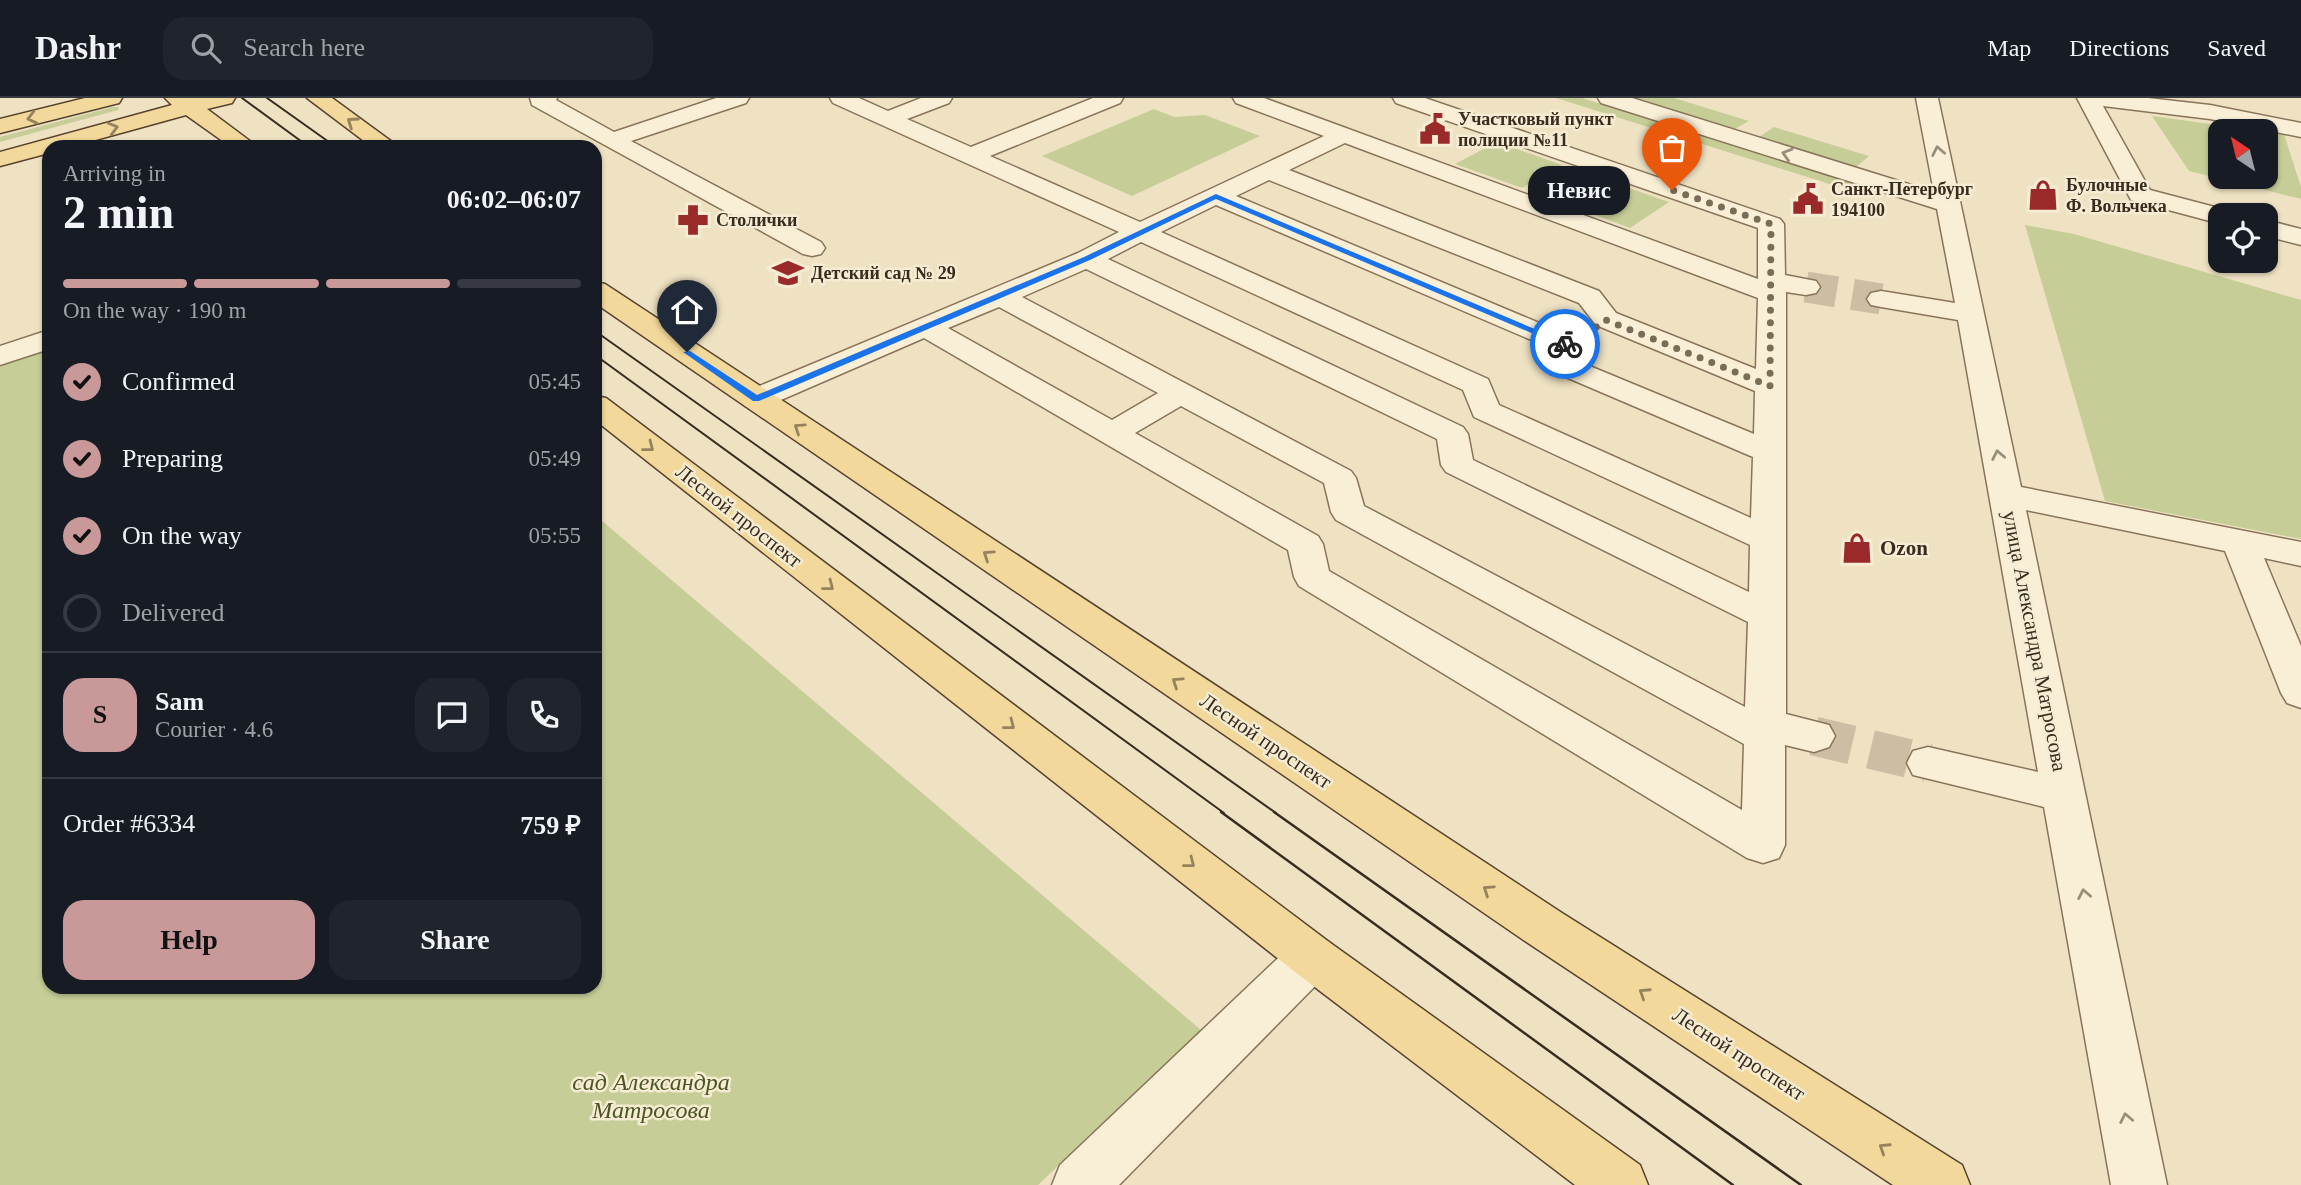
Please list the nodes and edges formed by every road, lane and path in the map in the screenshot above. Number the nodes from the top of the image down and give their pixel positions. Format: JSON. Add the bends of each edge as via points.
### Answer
{"nodes":[{"id":1,"x":111,"y":98,"type":"edge"},
{"id":2,"x":224,"y":98,"type":"edge"},
{"id":3,"x":318,"y":98,"type":"edge"},
{"id":4,"x":546,"y":98,"type":"edge"},
{"id":5,"x":737,"y":98,"type":"edge"},
{"id":6,"x":841,"y":98,"type":"edge"},
{"id":7,"x":942,"y":98,"type":"edge"},
{"id":8,"x":1112,"y":98,"type":"edge"},
{"id":9,"x":1244,"y":98,"type":"edge"},
{"id":10,"x":1404,"y":98,"type":"edge"},
{"id":11,"x":1479,"y":98,"type":"edge"},
{"id":12,"x":1609,"y":98,"type":"edge"},
{"id":13,"x":1927,"y":98,"type":"edge"},
{"id":14,"x":2090,"y":98,"type":"edge"},
{"id":15,"x":182,"y":103,"type":"edge"},
{"id":16,"x":1448,"y":113,"type":"junction"},
{"id":17,"x":887,"y":118,"type":"junction"},
{"id":18,"x":0,"y":127,"type":"edge"},
{"id":19,"x":2301,"y":130,"type":"edge"},
{"id":20,"x":1346,"y":134,"type":"junction"},
{"id":21,"x":62,"y":140,"type":"edge"},
{"id":22,"x":236,"y":140,"type":"edge"},
{"id":23,"x":377,"y":140,"type":"edge"},
{"id":24,"x":612,"y":140,"type":"junction"},
{"id":25,"x":42,"y":146,"type":"edge"},
{"id":26,"x":970,"y":156,"type":"junction"},
{"id":27,"x":0,"y":159,"type":"edge"},
{"id":28,"x":1269,"y":171,"type":"junction"},
{"id":29,"x":1216,"y":196,"type":"junction"},
{"id":30,"x":1948,"y":204,"type":"junction"},
{"id":31,"x":2208,"y":213,"type":"edge"},
{"id":32,"x":2278,"y":231,"type":"edge"},
{"id":33,"x":1140,"y":232,"type":"junction"},
{"id":34,"x":2301,"y":237,"type":"edge"},
{"id":35,"x":1438,"y":238,"type":"junction"},
{"id":36,"x":811,"y":248,"type":"dead end"},
{"id":37,"x":1087,"y":258,"type":"junction"},
{"id":38,"x":1386,"y":269,"type":"junction"},
{"id":39,"x":1783,"y":287,"type":"junction"},
{"id":40,"x":602,"y":295,"type":"edge"},
{"id":41,"x":998,"y":295,"type":"junction"},
{"id":42,"x":1881,"y":299,"type":"tunnel mouth"},
{"id":43,"x":1315,"y":312,"type":"junction"},
{"id":44,"x":1971,"y":314,"type":"junction"},
{"id":45,"x":1606,"y":320,"type":"junction"},
{"id":46,"x":925,"y":327,"type":"junction"},
{"id":47,"x":42,"y":341,"type":"edge"},
{"id":48,"x":1263,"y":343,"type":"junction"},
{"id":49,"x":1570,"y":346,"type":"junction"},
{"id":50,"x":0,"y":356,"type":"edge"},
{"id":51,"x":1770,"y":386,"type":"junction"},
{"id":52,"x":1180,"y":393,"type":"junction"},
{"id":53,"x":756,"y":399,"type":"junction"},
{"id":54,"x":602,"y":410,"type":"edge"},
{"id":55,"x":1485,"y":410,"type":"junction"},
{"id":56,"x":1112,"y":434,"type":"junction"},
{"id":57,"x":1452,"y":434,"type":"junction"},
{"id":58,"x":1769,"y":452,"type":"junction"},
{"id":59,"x":2006,"y":495,"type":"junction"},
{"id":60,"x":1348,"y":512,"type":"junction"},
{"id":61,"x":1768,"y":539,"type":"junction"},
{"id":62,"x":2239,"y":542,"type":"junction"},
{"id":63,"x":1305,"y":544,"type":"junction"},
{"id":64,"x":2301,"y":554,"type":"edge"},
{"id":65,"x":1767,"y":616,"type":"junction"},
{"id":66,"x":2301,"y":692,"type":"edge"},
{"id":67,"x":1764,"y":730,"type":"junction"},
{"id":68,"x":1814,"y":736,"type":"tunnel mouth"},
{"id":69,"x":1928,"y":763,"type":"tunnel mouth"},
{"id":70,"x":2065,"y":795,"type":"junction"},
{"id":71,"x":1312,"y":957,"type":"junction"},
{"id":72,"x":1080,"y":1185,"type":"edge"},
{"id":73,"x":1620,"y":1185,"type":"edge"},
{"id":74,"x":1942,"y":1185,"type":"edge"},
{"id":75,"x":2139,"y":1185,"type":"edge"}],
"edges":[{"from":1,"to":18,"type":"main road","one_way":true},
{"from":2,"to":15,"type":"main road"},
{"from":23,"to":3,"type":"main road","one_way":true},
{"from":4,"to":24,"type":"street","via":[[540,100]]},
{"from":5,"to":24,"type":"street"},
{"from":6,"to":17,"type":"street"},
{"from":7,"to":17,"type":"street"},
{"from":8,"to":26,"type":"street"},
{"from":9,"to":20,"type":"street"},
{"from":10,"to":16,"type":"street"},
{"from":11,"to":16,"type":"street"},
{"from":30,"to":12,"type":"street","one_way":true},
{"from":30,"to":13,"type":"street","name":"улица Александра Матросова","one_way":true},
{"from":14,"to":19,"type":"street","via":[[2210,112]]},
{"from":14,"to":31,"type":"street","via":[[2140,195]]},
{"from":21,"to":15,"type":"main road","one_way":true},
{"from":15,"to":22,"type":"main road"},
{"from":16,"to":39,"type":"street","via":[[1771,224]]},
{"from":17,"to":26,"type":"street"},
{"from":20,"to":28,"type":"street"},
{"from":20,"to":39,"type":"street"},
{"from":24,"to":36,"type":"street"},
{"from":27,"to":25,"type":"main road","one_way":true},
{"from":26,"to":33,"type":"street"},
{"from":28,"to":29,"type":"street"},
{"from":28,"to":35,"type":"street"},
{"from":29,"to":33,"type":"street"},
{"from":29,"to":38,"type":"street"},
{"from":30,"to":44,"type":"street","name":"улица Александра Матросова"},
{"from":32,"to":34,"type":"street"},
{"from":33,"to":37,"type":"street"},
{"from":33,"to":43,"type":"street"},
{"from":35,"to":38,"type":"street"},
{"from":35,"to":45,"type":"street","via":[[1589,297]]},
{"from":37,"to":41,"type":"street"},
{"from":37,"to":48,"type":"street"},
{"from":38,"to":49,"type":"street"},
{"from":39,"to":51,"type":"street"},
{"from":40,"to":53,"type":"main road","name":"Лесной проспект"},
{"from":41,"to":46,"type":"street"},
{"from":41,"to":52,"type":"street"},
{"from":42,"to":44,"type":"street"},
{"from":43,"to":48,"type":"street"},
{"from":43,"to":55,"type":"street","via":[[1477,386]]},
{"from":59,"to":44,"type":"street","name":"улица Александра Матросова","one_way":true},
{"from":45,"to":49,"type":"street"},
{"from":45,"to":51,"type":"street"},
{"from":46,"to":53,"type":"street"},
{"from":46,"to":56,"type":"street"},
{"from":47,"to":50,"type":"street"},
{"from":48,"to":57,"type":"street"},
{"from":49,"to":58,"type":"street","via":[[1579,372]]},
{"from":51,"to":58,"type":"street"},
{"from":52,"to":56,"type":"street"},
{"from":52,"to":60,"type":"street","via":[[1339,478]]},
{"from":74,"to":53,"type":"main road","name":"Лесной проспект","one_way":true,"via":[[1545,928]]},
{"from":54,"to":71,"type":"main road","name":"Лесной проспект","one_way":true},
{"from":55,"to":57,"type":"street"},
{"from":55,"to":61,"type":"street"},
{"from":56,"to":63,"type":"street"},
{"from":57,"to":65,"type":"street","via":[[1458,465]]},
{"from":58,"to":61,"type":"street"},
{"from":59,"to":62,"type":"street"},
{"from":59,"to":70,"type":"street","name":"улица Александра Матросова"},
{"from":60,"to":63,"type":"street"},
{"from":60,"to":67,"type":"street"},
{"from":61,"to":65,"type":"street"},
{"from":62,"to":64,"type":"street"},
{"from":62,"to":66,"type":"street"},
{"from":63,"to":67,"type":"street","via":[[1312,576],[1763,845]]},
{"from":65,"to":67,"type":"street"},
{"from":67,"to":68,"type":"street"},
{"from":69,"to":70,"type":"street"},
{"from":75,"to":70,"type":"street","name":"улица Александра Матросова","one_way":true},
{"from":71,"to":72,"type":"street"},
{"from":71,"to":73,"type":"main road","name":"Лесной проспект"}]}
